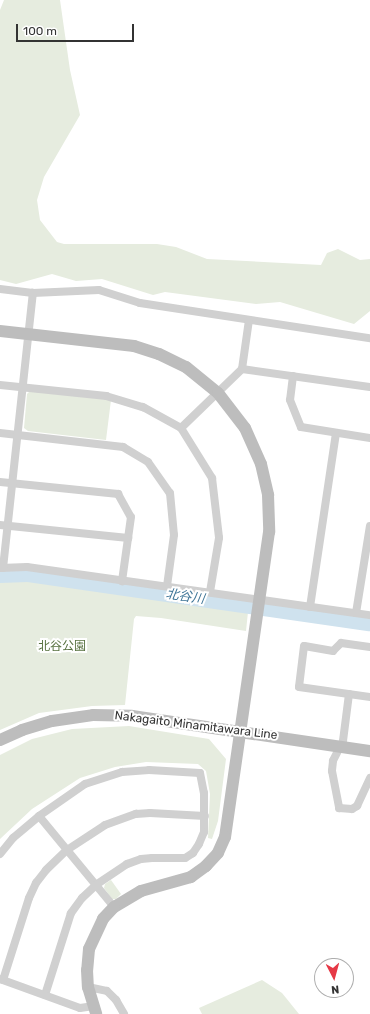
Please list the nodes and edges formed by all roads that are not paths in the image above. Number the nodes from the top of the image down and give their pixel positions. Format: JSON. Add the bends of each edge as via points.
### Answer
{"nodes":[{"id":1,"x":0,"y":289,"type":"edge"},
{"id":2,"x":33,"y":292,"type":"junction"},
{"id":3,"x":249,"y":320,"type":"junction"},
{"id":4,"x":0,"y":331,"type":"edge"},
{"id":5,"x":28,"y":334,"type":"junction"},
{"id":6,"x":370,"y":338,"type":"edge"},
{"id":7,"x":242,"y":369,"type":"junction"},
{"id":8,"x":293,"y":376,"type":"junction"},
{"id":9,"x":0,"y":385,"type":"edge"},
{"id":10,"x":22,"y":387,"type":"junction"},
{"id":11,"x":370,"y":387,"type":"edge"},
{"id":12,"x":218,"y":393,"type":"junction"},
{"id":13,"x":181,"y":428,"type":"junction"},
{"id":14,"x":0,"y":433,"type":"edge"},
{"id":15,"x":336,"y":433,"type":"junction"},
{"id":16,"x":18,"y":435,"type":"junction"},
{"id":17,"x":370,"y":438,"type":"edge"},
{"id":18,"x":0,"y":482,"type":"edge"},
{"id":19,"x":13,"y":484,"type":"junction"},
{"id":20,"x":4,"y":525,"type":"edge"},
{"id":21,"x":370,"y":531,"type":"edge"},
{"id":22,"x":128,"y":538,"type":"junction"},
{"id":23,"x":2,"y":568,"type":"edge"},
{"id":24,"x":366,"y":575,"type":"edge"},
{"id":25,"x":122,"y":581,"type":"junction"},
{"id":26,"x":167,"y":586,"type":"junction"},
{"id":27,"x":210,"y":592,"type":"junction"},
{"id":28,"x":259,"y":601,"type":"junction"},
{"id":29,"x":310,"y":607,"type":"junction"},
{"id":30,"x":356,"y":613,"type":"junction"},
{"id":31,"x":370,"y":615,"type":"edge"},
{"id":32,"x":370,"y":647,"type":"edge"},
{"id":33,"x":349,"y":694,"type":"junction"},
{"id":34,"x":370,"y":697,"type":"edge"},
{"id":35,"x":240,"y":731,"type":"junction"},
{"id":36,"x":0,"y":740,"type":"edge"},
{"id":37,"x":341,"y":746,"type":"junction"},
{"id":38,"x":370,"y":751,"type":"edge"},
{"id":39,"x":370,"y":778,"type":"edge"},
{"id":40,"x":39,"y":816,"type":"junction"},
{"id":41,"x":205,"y":816,"type":"junction"},
{"id":42,"x":67,"y":850,"type":"junction"},
{"id":43,"x":0,"y":854,"type":"edge"},
{"id":44,"x":96,"y":885,"type":"junction"},
{"id":45,"x":114,"y":908,"type":"junction"},
{"id":46,"x":2,"y":980,"type":"edge"},
{"id":47,"x":88,"y":987,"type":"junction"},
{"id":48,"x":45,"y":995,"type":"junction"},
{"id":49,"x":95,"y":1010,"type":"edge"},
{"id":50,"x":124,"y":1014,"type":"edge"}],
"edges":[{"from":1,"to":2,"type":"street"},
{"from":2,"to":3,"type":"street","via":[[99,290],[140,303]]},
{"from":2,"to":5,"type":"street"},
{"from":3,"to":6,"type":"street"},
{"from":3,"to":7,"type":"street"},
{"from":4,"to":5,"type":"street"},
{"from":5,"to":10,"type":"street"},
{"from":5,"to":12,"type":"street","via":[[134,346],[186,367]]},
{"from":7,"to":8,"type":"street"},
{"from":7,"to":12,"type":"street"},
{"from":8,"to":11,"type":"street"},
{"from":8,"to":15,"type":"street","via":[[290,400],[301,427]]},
{"from":9,"to":10,"type":"street"},
{"from":10,"to":13,"type":"street","via":[[106,396],[143,407]]},
{"from":10,"to":16,"type":"street"},
{"from":12,"to":13,"type":"street"},
{"from":12,"to":28,"type":"street","via":[[245,428],[265,478],[270,518]]},
{"from":13,"to":27,"type":"street","via":[[212,478],[219,538]]},
{"from":14,"to":16,"type":"street"},
{"from":15,"to":17,"type":"street"},
{"from":15,"to":29,"type":"street"},
{"from":16,"to":19,"type":"street"},
{"from":16,"to":26,"type":"street","via":[[123,447],[148,462],[170,493],[174,535]]},
{"from":18,"to":19,"type":"street"},
{"from":19,"to":20,"type":"street"},
{"from":19,"to":22,"type":"street","via":[[118,494],[131,517]]},
{"from":20,"to":22,"type":"street"},
{"from":20,"to":23,"type":"street"},
{"from":21,"to":24,"type":"street"},
{"from":22,"to":25,"type":"street"},
{"from":23,"to":25,"type":"street","via":[[27,567]]},
{"from":24,"to":30,"type":"street"},
{"from":25,"to":26,"type":"street"},
{"from":26,"to":27,"type":"street"},
{"from":27,"to":28,"type":"street"},
{"from":28,"to":29,"type":"street"},
{"from":28,"to":35,"type":"street"},
{"from":29,"to":30,"type":"street"},
{"from":30,"to":31,"type":"street"},
{"from":32,"to":33,"type":"street","via":[[342,643],[333,651],[304,646],[299,687]]},
{"from":33,"to":34,"type":"street"},
{"from":33,"to":37,"type":"street"},
{"from":35,"to":36,"type":"street","name":"Nakagaito Minamitawara Line","via":[[132,716],[93,714],[52,721]]},
{"from":35,"to":37,"type":"street","name":"Nakagaito Minamitawara Line"},
{"from":35,"to":45,"type":"street","via":[[225,837],[218,853],[191,877],[141,891]]},
{"from":37,"to":38,"type":"street","name":"Nakagaito Minamitawara Line"},
{"from":37,"to":39,"type":"street","via":[[332,770],[339,808],[357,806]]},
{"from":40,"to":41,"type":"street","via":[[85,784],[122,772],[150,770],[200,773]]},
{"from":40,"to":42,"type":"street"},
{"from":40,"to":43,"type":"street","via":[[13,838]]},
{"from":41,"to":42,"type":"street","via":[[150,812],[136,814],[105,825]]},
{"from":41,"to":44,"type":"street","via":[[204,832],[193,853],[185,858],[141,859],[127,864]]},
{"from":42,"to":44,"type":"street"},
{"from":42,"to":46,"type":"street","via":[[46,870],[28,898]]},
{"from":44,"to":45,"type":"street"},
{"from":44,"to":48,"type":"street","via":[[71,913]]},
{"from":45,"to":47,"type":"street","via":[[102,919],[89,949]]},
{"from":46,"to":48,"type":"street"},
{"from":47,"to":49,"type":"street"},
{"from":47,"to":50,"type":"street","via":[[107,991]]},
{"from":48,"to":49,"type":"street","via":[[80,1008]]}]}
